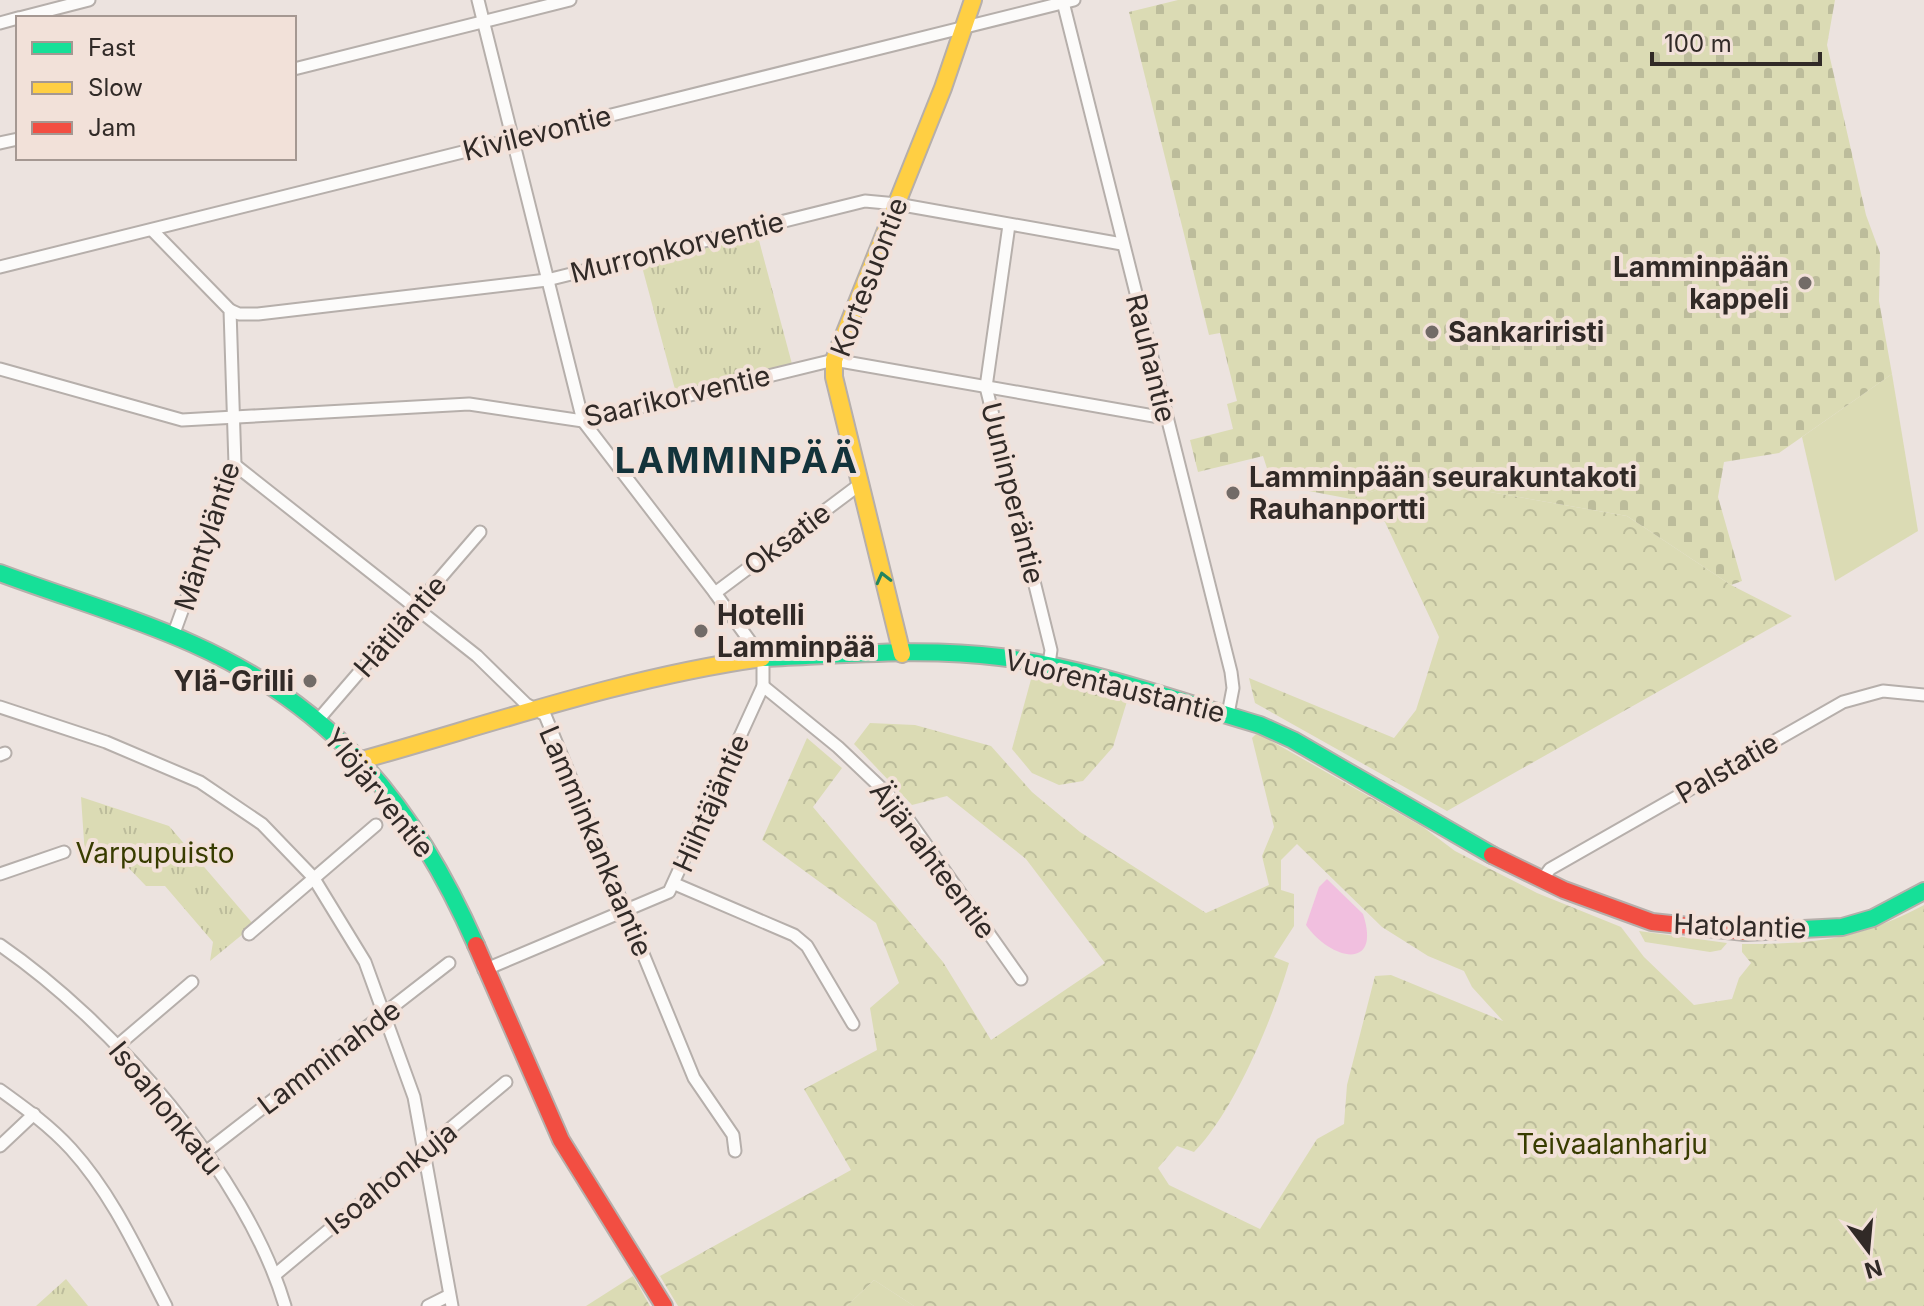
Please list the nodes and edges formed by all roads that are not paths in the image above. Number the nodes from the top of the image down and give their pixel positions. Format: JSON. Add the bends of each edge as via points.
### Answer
{"nodes":[{"id":1,"x":89,"y":0,"type":"edge"},
{"id":2,"x":478,"y":0,"type":"edge"},
{"id":3,"x":570,"y":0,"type":"edge"},
{"id":4,"x":973,"y":0,"type":"edge"},
{"id":5,"x":1069,"y":1,"type":"edge"},
{"id":6,"x":27,"y":16,"type":"edge"},
{"id":7,"x":483,"y":21,"type":"junction"},
{"id":8,"x":966,"y":26,"type":"junction"},
{"id":9,"x":296,"y":68,"type":"edge"},
{"id":10,"x":514,"y":138,"type":"junction"},
{"id":11,"x":897,"y":204,"type":"junction"},
{"id":12,"x":1009,"y":225,"type":"junction"},
{"id":13,"x":153,"y":231,"type":"junction"},
{"id":14,"x":1122,"y":244,"type":"junction"},
{"id":15,"x":0,"y":267,"type":"edge"},
{"id":16,"x":547,"y":280,"type":"junction"},
{"id":17,"x":230,"y":310,"type":"junction"},
{"id":18,"x":834,"y":360,"type":"junction"},
{"id":19,"x":0,"y":369,"type":"edge"},
{"id":20,"x":986,"y":387,"type":"junction"},
{"id":21,"x":235,"y":417,"type":"junction"},
{"id":22,"x":1165,"y":418,"type":"junction"},
{"id":23,"x":583,"y":421,"type":"junction"},
{"id":24,"x":235,"y":465,"type":"junction"},
{"id":25,"x":859,"y":485,"type":"junction"},
{"id":26,"x":480,"y":532,"type":"dead end"},
{"id":27,"x":0,"y":573,"type":"edge"},
{"id":28,"x":715,"y":593,"type":"junction"},
{"id":29,"x":415,"y":608,"type":"junction"},
{"id":30,"x":174,"y":633,"type":"junction"},
{"id":31,"x":902,"y":654,"type":"junction"},
{"id":32,"x":759,"y":659,"type":"junction"},
{"id":33,"x":1049,"y":664,"type":"junction"},
{"id":34,"x":763,"y":686,"type":"junction"},
{"id":35,"x":1924,"y":695,"type":"edge"},
{"id":36,"x":0,"y":707,"type":"edge"},
{"id":37,"x":538,"y":709,"type":"junction"},
{"id":38,"x":1228,"y":714,"type":"junction"},
{"id":39,"x":318,"y":720,"type":"junction"},
{"id":40,"x":358,"y":761,"type":"junction"},
{"id":41,"x":1427,"y":819,"type":"joint"},
{"id":42,"x":376,"y":825,"type":"dead end"},
{"id":43,"x":64,"y":852,"type":"dead end"},
{"id":44,"x":0,"y":874,"type":"edge"},
{"id":45,"x":313,"y":877,"type":"junction"},
{"id":46,"x":1542,"y":880,"type":"junction"},
{"id":47,"x":675,"y":884,"type":"junction"},
{"id":48,"x":1924,"y":891,"type":"edge"},
{"id":49,"x":626,"y":910,"type":"junction"},
{"id":50,"x":249,"y":934,"type":"dead end"},
{"id":51,"x":0,"y":945,"type":"edge"},
{"id":52,"x":449,"y":963,"type":"dead end"},
{"id":53,"x":484,"y":970,"type":"junction"},
{"id":54,"x":1021,"y":979,"type":"dead end"},
{"id":55,"x":192,"y":982,"type":"dead end"},
{"id":56,"x":385,"y":1014,"type":"junction"},
{"id":57,"x":853,"y":1024,"type":"dead end"},
{"id":58,"x":117,"y":1046,"type":"junction"},
{"id":59,"x":506,"y":1082,"type":"dead end"},
{"id":60,"x":0,"y":1090,"type":"edge"},
{"id":61,"x":34,"y":1114,"type":"junction"},
{"id":62,"x":0,"y":1146,"type":"edge"},
{"id":63,"x":207,"y":1151,"type":"junction"},
{"id":64,"x":426,"y":1151,"type":"junction"},
{"id":65,"x":735,"y":1151,"type":"dead end"},
{"id":66,"x":276,"y":1274,"type":"junction"},
{"id":67,"x":450,"y":1301,"type":"edge"},
{"id":68,"x":166,"y":1306,"type":"edge"},
{"id":69,"x":285,"y":1306,"type":"edge"},
{"id":70,"x":428,"y":1306,"type":"edge"},
{"id":71,"x":664,"y":1306,"type":"edge"}],
"edges":[{"from":1,"to":6,"type":"street"},
{"from":2,"to":7,"type":"street"},
{"from":3,"to":7,"type":"street"},
{"from":4,"to":8,"type":"main road","name":"Kortesuontie"},
{"from":5,"to":8,"type":"street","name":"Kivilevontie"},
{"from":5,"to":14,"type":"street","name":"Rauhantie"},
{"from":7,"to":9,"type":"street"},
{"from":7,"to":10,"type":"street"},
{"from":8,"to":10,"type":"street","name":"Kivilevontie"},
{"from":8,"to":11,"type":"main road","name":"Kortesuontie"},
{"from":10,"to":13,"type":"street","name":"Kivilevontie"},
{"from":10,"to":16,"type":"street"},
{"from":11,"to":12,"type":"street","name":"Murronkorventie"},
{"from":11,"to":16,"type":"street","name":"Murronkorventie","via":[[852,203]]},
{"from":11,"to":18,"type":"main road","name":"Kortesuontie"},
{"from":12,"to":14,"type":"street","name":"Murronkorventie"},
{"from":12,"to":20,"type":"street","name":"Uuninperäntie"},
{"from":13,"to":15,"type":"street","name":"Kivilevontie"},
{"from":13,"to":17,"type":"street"},
{"from":14,"to":22,"type":"street","name":"Rauhantie"},
{"from":16,"to":17,"type":"street","name":"Murronkorventie","via":[[258,314]]},
{"from":16,"to":23,"type":"street"},
{"from":17,"to":21,"type":"street","name":"Mäntyläntie"},
{"from":18,"to":20,"type":"street","name":"Saarikorventie"},
{"from":18,"to":23,"type":"street","name":"Saarikorventie"},
{"from":18,"to":25,"type":"main road","name":"Kortesuontie"},
{"from":19,"to":21,"type":"street","name":"Saarikorventie","via":[[182,420]]},
{"from":20,"to":22,"type":"street","name":"Saarikorventie"},
{"from":20,"to":33,"type":"street","name":"Uuninperäntie","via":[[1051,650]]},
{"from":21,"to":23,"type":"street","name":"Saarikorventie","via":[[469,404]]},
{"from":21,"to":24,"type":"street","name":"Mäntyläntie"},
{"from":22,"to":38,"type":"street","name":"Rauhantie","via":[[1231,672]]},
{"from":23,"to":28,"type":"street"},
{"from":24,"to":29,"type":"street","name":"Lamminkankaantie"},
{"from":24,"to":30,"type":"street","name":"Mäntyläntie"},
{"from":25,"to":28,"type":"street","name":"Oksatie"},
{"from":31,"to":25,"type":"main road","name":"Kortesuontie","one_way":true},
{"from":26,"to":29,"type":"street","name":"Hätiläntie"},
{"from":27,"to":30,"type":"main road","name":"Ylöjärventie"},
{"from":28,"to":32,"type":"street"},
{"from":29,"to":37,"type":"street","name":"Lamminkankaantie"},
{"from":29,"to":39,"type":"street","name":"Hätiläntie"},
{"from":30,"to":39,"type":"main road","name":"Ylöjärventie","via":[[255,675]]},
{"from":31,"to":32,"type":"main road","name":"Vuorentaustantie"},
{"from":31,"to":33,"type":"main road","name":"Vuorentaustantie","via":[[972,653]]},
{"from":32,"to":34,"type":"street","name":"Hiihtäjäntie"},
{"from":32,"to":37,"type":"main road","name":"Vuorentaustantie","via":[[712,665]]},
{"from":33,"to":38,"type":"main road","name":"Vuorentaustantie"},
{"from":34,"to":47,"type":"street","name":"Hiihtäjäntie"},
{"from":34,"to":54,"type":"street","name":"Äijänahteentie","via":[[896,802]]},
{"from":35,"to":46,"type":"street","name":"Palstatie","via":[[1883,691],[1843,702],[1550,869]]},
{"from":36,"to":45,"type":"street","via":[[106,742],[200,782],[262,824]]},
{"from":37,"to":40,"type":"main road","name":"Vuorentaustantie"},
{"from":37,"to":49,"type":"street","name":"Lamminkankaantie","via":[[545,715]]},
{"from":38,"to":41,"type":"main road","name":"Vuorentaustantie","via":[[1293,740]]},
{"from":39,"to":40,"type":"main road","name":"Ylöjärventie"},
{"from":40,"to":53,"type":"main road","name":"Ylöjärventie","via":[[433,854]]},
{"from":41,"to":46,"type":"main road","name":"Hatolantie"},
{"from":42,"to":45,"type":"street"},
{"from":43,"to":44,"type":"street"},
{"from":45,"to":50,"type":"street"},
{"from":45,"to":56,"type":"street","via":[[354,938]]},
{"from":46,"to":48,"type":"main road","name":"Hatolantie","via":[[1652,922],[1744,932],[1854,924]]},
{"from":47,"to":49,"type":"street","name":"Hiihtäjäntie","via":[[669,892]]},
{"from":47,"to":57,"type":"street","via":[[794,935],[807,946]]},
{"from":49,"to":53,"type":"street","name":"Hiihtäjäntie"},
{"from":49,"to":65,"type":"street","name":"Lamminkankaantie","via":[[694,1078],[733,1135]]},
{"from":51,"to":58,"type":"street","name":"Isoahonkatu","via":[[75,1002]]},
{"from":52,"to":56,"type":"street","name":"Lamminahde"},
{"from":53,"to":71,"type":"main road","name":"Ylöjärventie","via":[[560,1140]]},
{"from":55,"to":58,"type":"street"},
{"from":56,"to":63,"type":"street","name":"Lamminahde"},
{"from":56,"to":64,"type":"street"},
{"from":58,"to":63,"type":"street","name":"Isoahonkatu"},
{"from":59,"to":64,"type":"street","name":"Isoahonkuja"},
{"from":60,"to":61,"type":"street"},
{"from":61,"to":62,"type":"street"},
{"from":61,"to":68,"type":"street","via":[[95,1181]]},
{"from":63,"to":66,"type":"street","name":"Isoahonkatu"},
{"from":64,"to":66,"type":"street","name":"Isoahonkuja"},
{"from":64,"to":67,"type":"street"},
{"from":66,"to":69,"type":"street","name":"Isoahonkatu"},
{"from":67,"to":70,"type":"street"}]}
